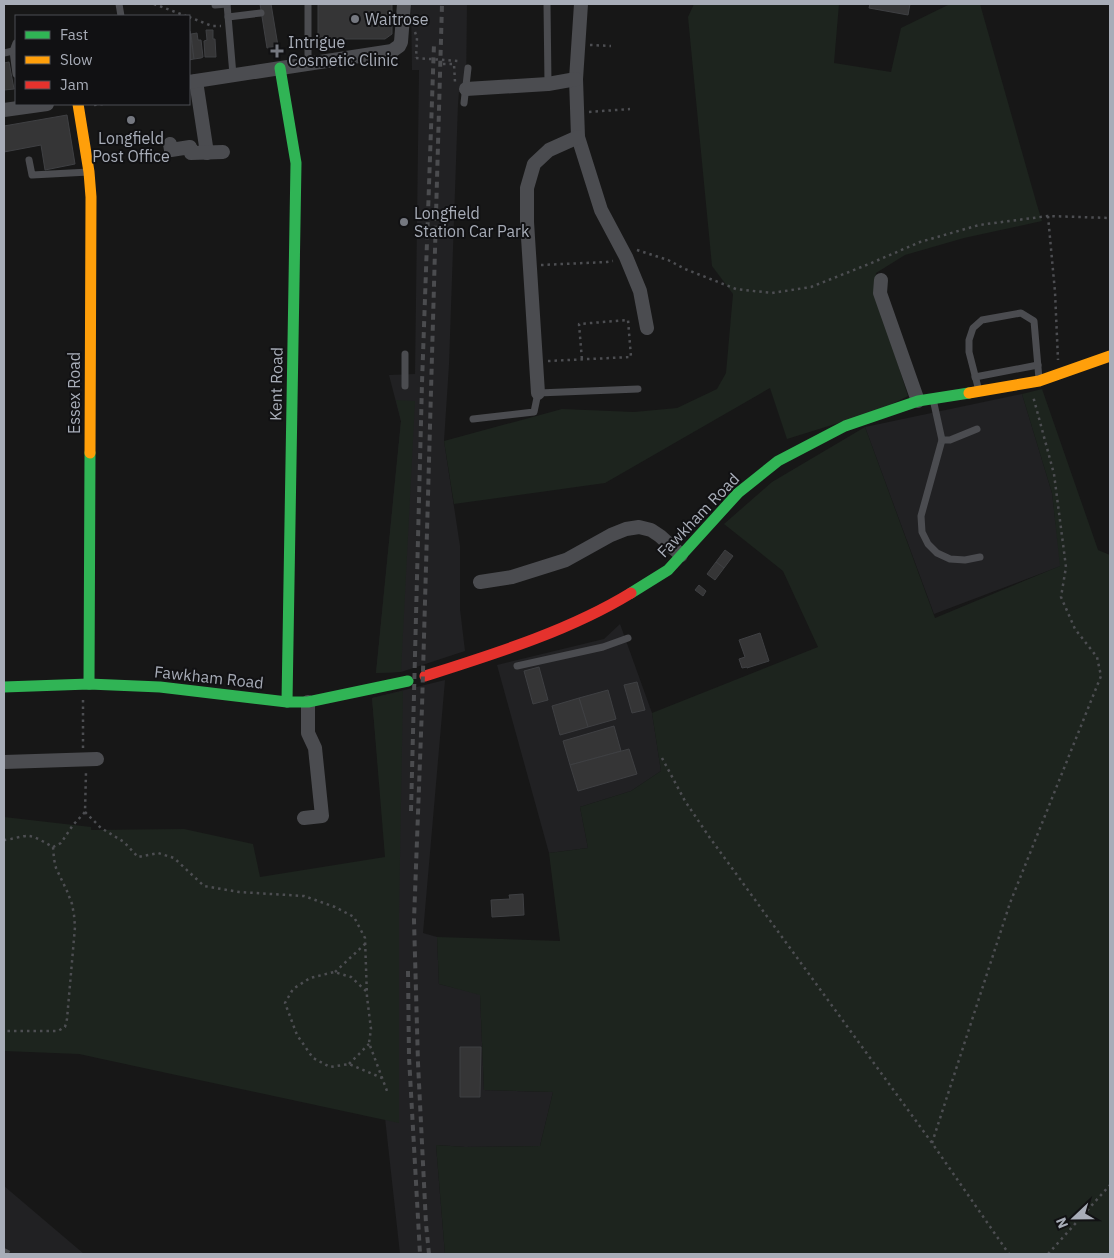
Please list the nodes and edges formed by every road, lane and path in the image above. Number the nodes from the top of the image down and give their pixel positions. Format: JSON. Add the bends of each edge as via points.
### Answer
{"nodes":[{"id":1,"x":154,"y":4,"type":"edge"},
{"id":2,"x":227,"y":4,"type":"edge"},
{"id":3,"x":308,"y":4,"type":"edge"},
{"id":4,"x":404,"y":4,"type":"edge"},
{"id":5,"x":547,"y":4,"type":"edge"},
{"id":6,"x":581,"y":4,"type":"edge"},
{"id":7,"x":216,"y":5,"type":"edge"},
{"id":8,"x":261,"y":13,"type":"dead end"},
{"id":9,"x":182,"y":15,"type":"edge"},
{"id":10,"x":228,"y":17,"type":"junction"},
{"id":11,"x":190,"y":18,"type":"edge"},
{"id":12,"x":229,"y":25,"type":"junction"},
{"id":13,"x":417,"y":38,"type":"dead end"},
{"id":14,"x":578,"y":45,"type":"junction"},
{"id":15,"x":15,"y":46,"type":"edge"},
{"id":16,"x":611,"y":46,"type":"dead end"},
{"id":17,"x":13,"y":51,"type":"junction"},
{"id":18,"x":4,"y":53,"type":"edge"},
{"id":19,"x":458,"y":61,"type":"dead end"},
{"id":20,"x":308,"y":63,"type":"junction"},
{"id":21,"x":443,"y":64,"type":"dead end"},
{"id":22,"x":15,"y":66,"type":"edge"},
{"id":23,"x":280,"y":68,"type":"junction"},
{"id":24,"x":468,"y":68,"type":"dead end"},
{"id":25,"x":233,"y":75,"type":"junction"},
{"id":26,"x":576,"y":79,"type":"junction"},
{"id":27,"x":193,"y":82,"type":"edge"},
{"id":28,"x":548,"y":84,"type":"junction"},
{"id":29,"x":465,"y":96,"type":"junction"},
{"id":30,"x":34,"y":105,"type":"edge"},
{"id":31,"x":78,"y":105,"type":"edge"},
{"id":32,"x":21,"y":106,"type":"edge"},
{"id":33,"x":630,"y":109,"type":"dead end"},
{"id":34,"x":4,"y":110,"type":"edge"},
{"id":35,"x":577,"y":114,"type":"junction"},
{"id":36,"x":578,"y":138,"type":"junction"},
{"id":37,"x":170,"y":144,"type":"dead end"},
{"id":38,"x":223,"y":152,"type":"dead end"},
{"id":39,"x":207,"y":153,"type":"junction"},
{"id":40,"x":29,"y":160,"type":"dead end"},
{"id":41,"x":89,"y":172,"type":"junction"},
{"id":42,"x":1048,"y":216,"type":"junction"},
{"id":43,"x":1110,"y":218,"type":"edge"},
{"id":44,"x":623,"y":252,"type":"junction"},
{"id":45,"x":530,"y":265,"type":"junction"},
{"id":46,"x":881,"y":280,"type":"dead end"},
{"id":47,"x":646,"y":328,"type":"dead end"},
{"id":48,"x":405,"y":354,"type":"dead end"},
{"id":49,"x":1110,"y":356,"type":"edge"},
{"id":50,"x":582,"y":360,"type":"junction"},
{"id":51,"x":536,"y":361,"type":"junction"},
{"id":52,"x":1038,"y":365,"type":"junction"},
{"id":53,"x":1058,"y":374,"type":"junction"},
{"id":54,"x":975,"y":377,"type":"junction"},
{"id":55,"x":1034,"y":382,"type":"junction"},
{"id":56,"x":405,"y":386,"type":"dead end"},
{"id":57,"x":638,"y":389,"type":"dead end"},
{"id":58,"x":979,"y":391,"type":"junction"},
{"id":59,"x":538,"y":393,"type":"junction"},
{"id":60,"x":933,"y":398,"type":"junction"},
{"id":61,"x":918,"y":401,"type":"junction"},
{"id":62,"x":473,"y":419,"type":"dead end"},
{"id":63,"x":977,"y":428,"type":"dead end"},
{"id":64,"x":942,"y":440,"type":"junction"},
{"id":65,"x":681,"y":555,"type":"junction"},
{"id":66,"x":980,"y":557,"type":"dead end"},
{"id":67,"x":480,"y":582,"type":"dead end"},
{"id":68,"x":628,"y":638,"type":"dead end"},
{"id":69,"x":517,"y":666,"type":"dead end"},
{"id":70,"x":425,"y":676,"type":"dead end"},
{"id":71,"x":408,"y":681,"type":"dead end"},
{"id":72,"x":86,"y":684,"type":"junction"},
{"id":73,"x":4,"y":687,"type":"edge"},
{"id":74,"x":288,"y":702,"type":"junction"},
{"id":75,"x":308,"y":702,"type":"junction"},
{"id":76,"x":662,"y":758,"type":"dead end"},
{"id":77,"x":88,"y":759,"type":"junction"},
{"id":78,"x":4,"y":762,"type":"edge"},
{"id":79,"x":85,"y":812,"type":"junction"},
{"id":80,"x":304,"y":818,"type":"dead end"},
{"id":81,"x":4,"y":840,"type":"edge"},
{"id":82,"x":53,"y":847,"type":"junction"},
{"id":83,"x":365,"y":943,"type":"junction"},
{"id":84,"x":335,"y":972,"type":"junction"},
{"id":85,"x":367,"y":992,"type":"junction"},
{"id":86,"x":4,"y":1032,"type":"edge"},
{"id":87,"x":369,"y":1043,"type":"junction"},
{"id":88,"x":348,"y":1064,"type":"junction"},
{"id":89,"x":382,"y":1078,"type":"junction"},
{"id":90,"x":387,"y":1092,"type":"dead end"},
{"id":91,"x":932,"y":1143,"type":"junction"},
{"id":92,"x":1110,"y":1184,"type":"edge"},
{"id":93,"x":1009,"y":1254,"type":"edge"},
{"id":94,"x":1048,"y":1254,"type":"edge"}],
"edges":[{"from":1,"to":9,"type":"path"},
{"from":2,"to":7,"type":"lane"},
{"from":2,"to":10,"type":"lane"},
{"from":3,"to":20,"type":"lane"},
{"from":4,"to":20,"type":"street","via":[[402,37],[396,49]]},
{"from":5,"to":28,"type":"lane"},
{"from":6,"to":14,"type":"street"},
{"from":8,"to":10,"type":"lane"},
{"from":10,"to":12,"type":"lane"},
{"from":11,"to":12,"type":"path","via":[[212,26]]},
{"from":12,"to":25,"type":"lane"},
{"from":13,"to":19,"type":"path","bridge":true,"via":[[416,58]]},
{"from":14,"to":16,"type":"path"},
{"from":14,"to":26,"type":"street"},
{"from":15,"to":17,"type":"lane"},
{"from":17,"to":18,"type":"lane"},
{"from":17,"to":22,"type":"lane"},
{"from":20,"to":23,"type":"street"},
{"from":21,"to":29,"type":"path","via":[[454,64],[455,89]]},
{"from":23,"to":25,"type":"street"},
{"from":23,"to":74,"type":"street","name":"Kent Road","via":[[296,164]]},
{"from":24,"to":29,"type":"lane"},
{"from":25,"to":27,"type":"street"},
{"from":26,"to":28,"type":"street"},
{"from":26,"to":35,"type":"street"},
{"from":27,"to":39,"type":"street"},
{"from":28,"to":29,"type":"street"},
{"from":30,"to":32,"type":"street"},
{"from":31,"to":41,"type":"street","name":"Essex Road"},
{"from":32,"to":34,"type":"street"},
{"from":33,"to":35,"type":"path"},
{"from":35,"to":36,"type":"street"},
{"from":36,"to":44,"type":"street","via":[[601,210]]},
{"from":36,"to":45,"type":"street","via":[[550,150],[534,164],[528,188]]},
{"from":37,"to":39,"type":"street","via":[[170,150],[190,147],[191,154]]},
{"from":38,"to":39,"type":"street"},
{"from":40,"to":41,"type":"lane","via":[[32,175]]},
{"from":41,"to":72,"type":"street","name":"Essex Road"},
{"from":42,"to":43,"type":"path"},
{"from":42,"to":44,"type":"path","via":[[979,225],[920,242],[812,287],[772,293],[736,289],[644,252]]},
{"from":42,"to":53,"type":"path"},
{"from":44,"to":45,"type":"path","via":[[607,262]]},
{"from":44,"to":47,"type":"street","via":[[640,290]]},
{"from":45,"to":51,"type":"street"},
{"from":46,"to":61,"type":"street","via":[[880,293]]},
{"from":48,"to":56,"type":"lane"},
{"from":49,"to":53,"type":"street","name":"Fawkham Road"},
{"from":50,"to":50,"type":"path","via":[[579,324],[628,320],[631,357]]},
{"from":50,"to":51,"type":"path"},
{"from":51,"to":59,"type":"street"},
{"from":52,"to":54,"type":"lane"},
{"from":52,"to":54,"type":"lane","via":[[1034,322],[1021,314],[982,320],[973,328],[969,340]]},
{"from":52,"to":55,"type":"lane"},
{"from":53,"to":55,"type":"street","name":"Fawkham Road"},
{"from":54,"to":58,"type":"lane"},
{"from":55,"to":58,"type":"street","name":"Fawkham Road"},
{"from":55,"to":91,"type":"path","via":[[1054,474],[1066,567],[1061,597],[1075,629],[1097,657],[1101,676],[1010,903]]},
{"from":57,"to":59,"type":"lane"},
{"from":58,"to":60,"type":"street","name":"Fawkham Road"},
{"from":59,"to":62,"type":"lane","via":[[534,412]]},
{"from":60,"to":61,"type":"street","name":"Fawkham Road"},
{"from":60,"to":64,"type":"lane"},
{"from":61,"to":65,"type":"street","name":"Fawkham Road","via":[[845,426],[778,461],[738,493]]},
{"from":63,"to":64,"type":"lane","via":[[950,440]]},
{"from":64,"to":66,"type":"lane","via":[[921,516],[922,532],[937,553],[950,559]]},
{"from":65,"to":67,"type":"street","via":[[660,536],[639,527],[611,535],[566,560],[512,577]]},
{"from":65,"to":70,"type":"street","name":"Fawkham Road","via":[[668,570],[622,599],[570,624]]},
{"from":68,"to":69,"type":"lane","via":[[603,647]]},
{"from":71,"to":75,"type":"street","name":"Fawkham Road"},
{"from":72,"to":73,"type":"street","name":"Fawkham Road"},
{"from":72,"to":74,"type":"street","name":"Fawkham Road","via":[[160,687]]},
{"from":72,"to":77,"type":"path","via":[[84,731]]},
{"from":74,"to":75,"type":"street","name":"Fawkham Road"},
{"from":75,"to":80,"type":"street","via":[[308,733],[315,748],[322,816]]},
{"from":76,"to":91,"type":"path","via":[[710,838]]},
{"from":77,"to":78,"type":"street"},
{"from":77,"to":79,"type":"path"},
{"from":79,"to":82,"type":"path","via":[[61,843]]},
{"from":79,"to":83,"type":"path","via":[[138,857],[158,853],[174,858],[204,886],[304,896],[335,907],[354,917]]},
{"from":81,"to":82,"type":"path","via":[[27,836]]},
{"from":82,"to":86,"type":"path","via":[[56,868],[67,891],[75,927],[67,1019],[58,1032]]},
{"from":83,"to":84,"type":"path"},
{"from":83,"to":85,"type":"path"},
{"from":84,"to":85,"type":"path","via":[[351,977]]},
{"from":84,"to":88,"type":"path","via":[[310,978],[293,989],[285,1003],[297,1035],[313,1058],[330,1067]]},
{"from":85,"to":87,"type":"path","via":[[371,1029]]},
{"from":87,"to":88,"type":"path"},
{"from":87,"to":89,"type":"path"},
{"from":88,"to":89,"type":"path"},
{"from":89,"to":90,"type":"path"},
{"from":91,"to":93,"type":"path"},
{"from":92,"to":94,"type":"path"}]}
